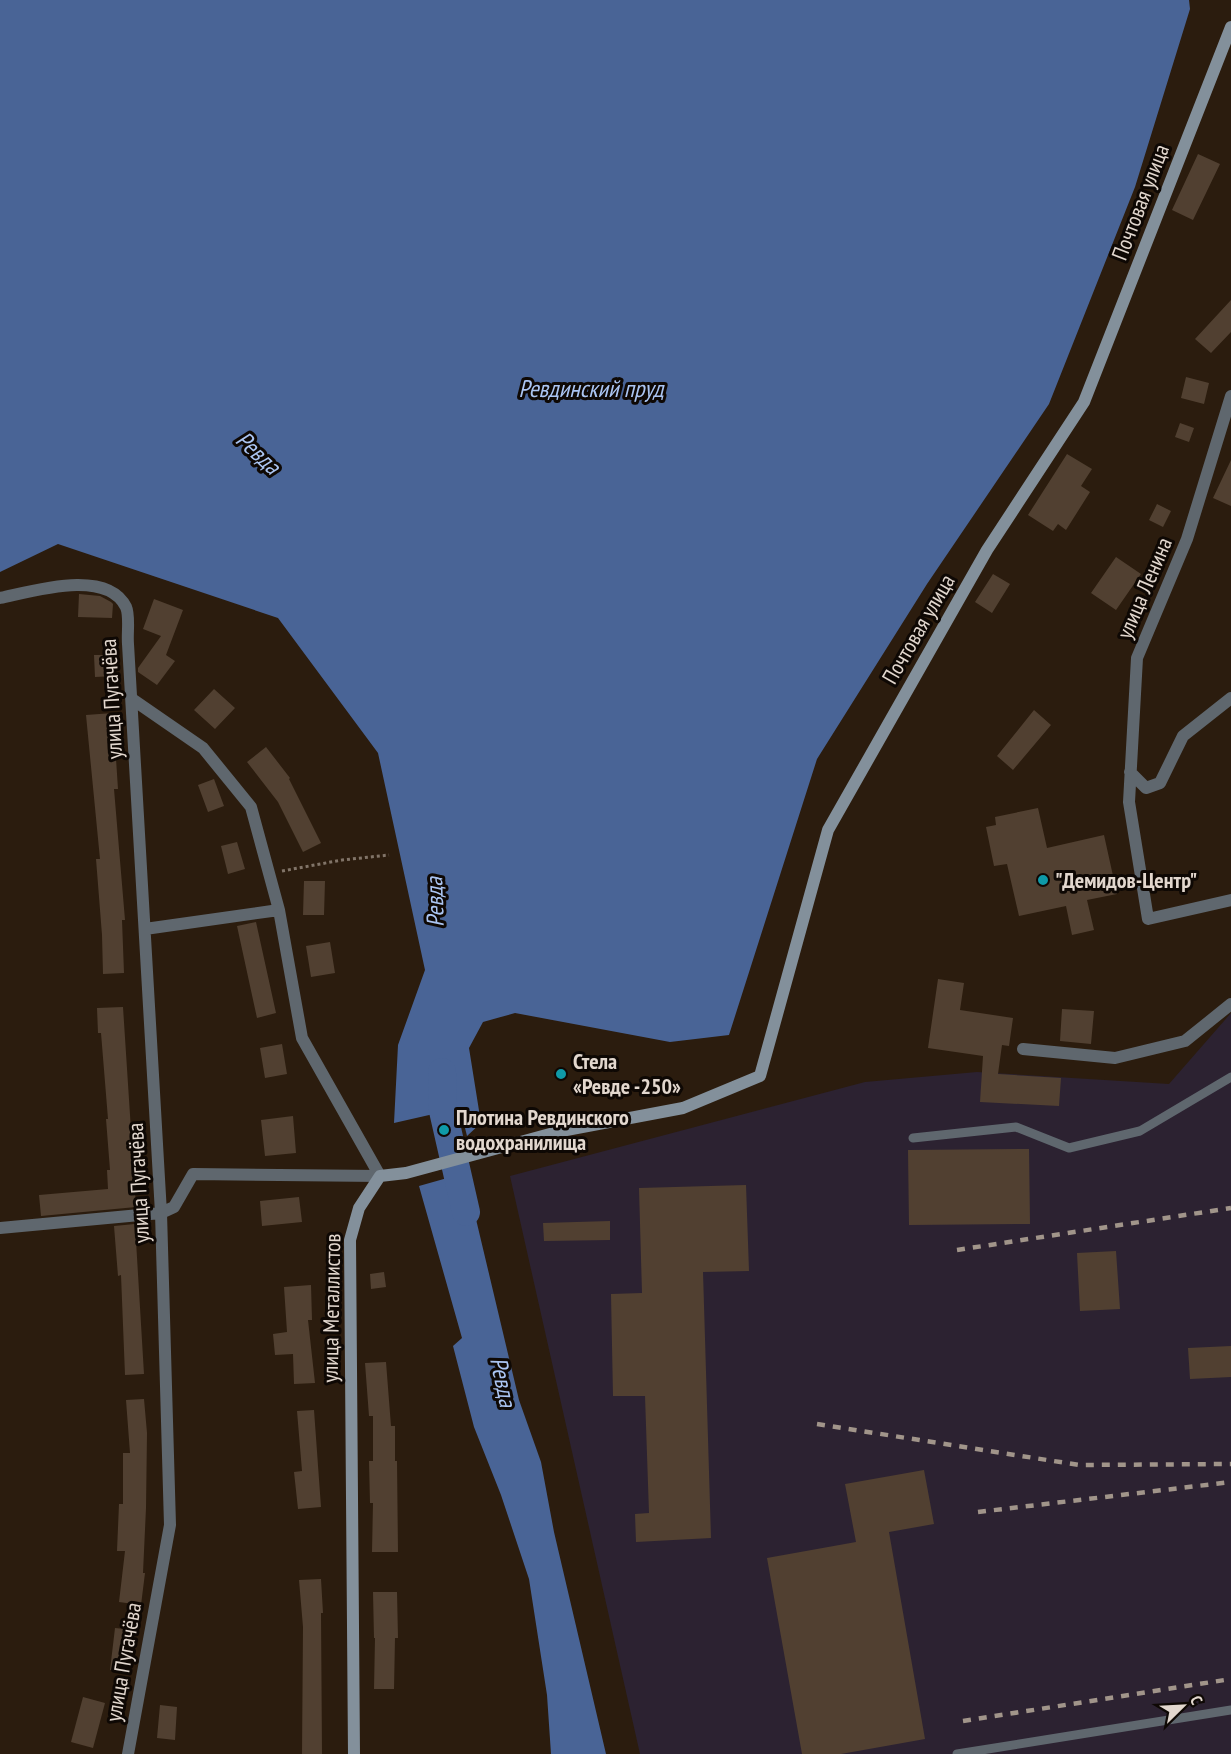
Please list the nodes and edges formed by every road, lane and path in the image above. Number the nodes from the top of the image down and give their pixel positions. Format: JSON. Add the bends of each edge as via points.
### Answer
{"nodes":[{"id":1,"x":1231,"y":27,"type":"edge"},
{"id":2,"x":1231,"y":396,"type":"edge"},
{"id":3,"x":0,"y":598,"type":"edge"},
{"id":4,"x":1231,"y":698,"type":"edge"},
{"id":5,"x":132,"y":699,"type":"junction"},
{"id":6,"x":1130,"y":772,"type":"junction"},
{"id":7,"x":390,"y":855,"type":"dead end"},
{"id":8,"x":269,"y":874,"type":"junction"},
{"id":9,"x":1231,"y":900,"type":"edge"},
{"id":10,"x":279,"y":910,"type":"junction"},
{"id":11,"x":145,"y":929,"type":"junction"},
{"id":12,"x":1231,"y":1004,"type":"edge"},
{"id":13,"x":1023,"y":1049,"type":"dead end"},
{"id":14,"x":1231,"y":1077,"type":"edge"},
{"id":15,"x":913,"y":1138,"type":"dead end"},
{"id":16,"x":380,"y":1176,"type":"junction"},
{"id":17,"x":162,"y":1213,"type":"junction"},
{"id":18,"x":0,"y":1228,"type":"edge"},
{"id":19,"x":1231,"y":1710,"type":"edge"},
{"id":20,"x":128,"y":1754,"type":"edge"},
{"id":21,"x":354,"y":1754,"type":"edge"},
{"id":22,"x":957,"y":1754,"type":"edge"}],
"edges":[{"from":1,"to":16,"type":"street","name":"Почтовая улица","via":[[1084,402],[987,550],[828,830],[760,1076],[682,1108],[561,1131],[406,1173]]},
{"from":2,"to":6,"type":"street","name":"улица Ленина","via":[[1187,539],[1137,658]]},
{"from":3,"to":5,"type":"street","name":"улица Пугачёва","via":[[55,587],[93,585],[113,590],[127,608]]},
{"from":4,"to":6,"type":"street","via":[[1183,736],[1160,783],[1146,788]]},
{"from":5,"to":8,"type":"street","via":[[203,748],[251,807]]},
{"from":5,"to":11,"type":"street","name":"улица Пугачёва"},
{"from":6,"to":9,"type":"street","name":"улица Ленина","via":[[1129,802],[1148,919]]},
{"from":7,"to":8,"type":"path"},
{"from":8,"to":10,"type":"street"},
{"from":10,"to":11,"type":"street"},
{"from":10,"to":16,"type":"street","via":[[302,1038]]},
{"from":11,"to":17,"type":"street","name":"улица Пугачёва"},
{"from":12,"to":13,"type":"street","via":[[1185,1041],[1115,1058]]},
{"from":14,"to":15,"type":"lane","via":[[1140,1131],[1069,1148],[1016,1127]]},
{"from":16,"to":17,"type":"street","via":[[193,1174],[174,1207]]},
{"from":16,"to":21,"type":"street","name":"улица Металлистов","via":[[359,1208],[350,1240]]},
{"from":17,"to":18,"type":"street"},
{"from":17,"to":20,"type":"street","name":"улица Пугачёва","via":[[170,1525]]},
{"from":19,"to":22,"type":"lane"}]}
